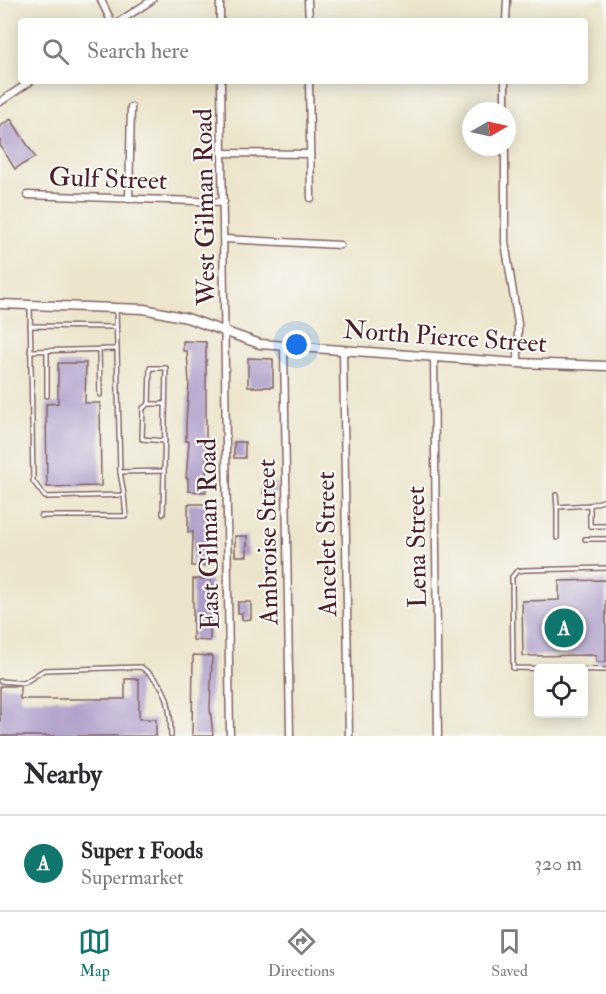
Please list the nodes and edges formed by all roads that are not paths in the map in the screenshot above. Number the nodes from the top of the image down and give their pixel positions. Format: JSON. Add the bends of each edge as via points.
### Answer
{"nodes":[{"id":1,"x":101,"y":0,"type":"edge"},
{"id":2,"x":152,"y":0,"type":"edge"},
{"id":3,"x":220,"y":0,"type":"edge"},
{"id":4,"x":308,"y":0,"type":"edge"},
{"id":5,"x":507,"y":0,"type":"edge"},
{"id":6,"x":110,"y":18,"type":"edge"},
{"id":7,"x":125,"y":18,"type":"edge"},
{"id":8,"x":220,"y":18,"type":"edge"},
{"id":9,"x":309,"y":18,"type":"edge"},
{"id":10,"x":506,"y":18,"type":"edge"},
{"id":11,"x":27,"y":84,"type":"edge"},
{"id":12,"x":221,"y":84,"type":"edge"},
{"id":13,"x":309,"y":84,"type":"edge"},
{"id":14,"x":506,"y":84,"type":"edge"},
{"id":15,"x":0,"y":102,"type":"edge"},
{"id":16,"x":505,"y":102,"type":"edge"},
{"id":17,"x":132,"y":107,"type":"dead end"},
{"id":18,"x":223,"y":153,"type":"junction"},
{"id":19,"x":310,"y":154,"type":"junction"},
{"id":20,"x":505,"y":156,"type":"edge"},
{"id":21,"x":27,"y":195,"type":"dead end"},
{"id":22,"x":310,"y":198,"type":"dead end"},
{"id":23,"x":129,"y":199,"type":"junction"},
{"id":24,"x":224,"y":202,"type":"junction"},
{"id":25,"x":225,"y":239,"type":"junction"},
{"id":26,"x":340,"y":245,"type":"dead end"},
{"id":27,"x":0,"y":304,"type":"edge"},
{"id":28,"x":30,"y":305,"type":"junction"},
{"id":29,"x":116,"y":307,"type":"junction"},
{"id":30,"x":30,"y":326,"type":"junction"},
{"id":31,"x":116,"y":327,"type":"junction"},
{"id":32,"x":226,"y":332,"type":"junction"},
{"id":33,"x":284,"y":346,"type":"junction"},
{"id":34,"x":116,"y":349,"type":"junction"},
{"id":35,"x":99,"y":350,"type":"junction"},
{"id":36,"x":30,"y":351,"type":"junction"},
{"id":37,"x":47,"y":351,"type":"junction"},
{"id":38,"x":343,"y":351,"type":"junction"},
{"id":39,"x":434,"y":357,"type":"junction"},
{"id":40,"x":518,"y":363,"type":"junction"},
{"id":41,"x":606,"y":366,"type":"edge"},
{"id":42,"x":100,"y":395,"type":"dead end"},
{"id":43,"x":47,"y":396,"type":"dead end"},
{"id":44,"x":149,"y":404,"type":"junction"},
{"id":45,"x":165,"y":404,"type":"junction"},
{"id":46,"x":165,"y":441,"type":"junction"},
{"id":47,"x":164,"y":471,"type":"junction"},
{"id":48,"x":120,"y":472,"type":"junction"},
{"id":49,"x":124,"y":495,"type":"junction"},
{"id":50,"x":556,"y":495,"type":"dead end"},
{"id":51,"x":606,"y":500,"type":"edge"},
{"id":52,"x":590,"y":505,"type":"junction"},
{"id":53,"x":556,"y":507,"type":"junction"},
{"id":54,"x":164,"y":514,"type":"dead end"},
{"id":55,"x":41,"y":516,"type":"dead end"},
{"id":56,"x":606,"y":526,"type":"edge"},
{"id":57,"x":558,"y":538,"type":"dead end"},
{"id":58,"x":585,"y":539,"type":"dead end"},
{"id":59,"x":606,"y":539,"type":"edge"},
{"id":60,"x":606,"y":568,"type":"edge"},
{"id":61,"x":606,"y":670,"type":"edge"},
{"id":62,"x":0,"y":681,"type":"edge"},
{"id":63,"x":171,"y":736,"type":"edge"},
{"id":64,"x":230,"y":736,"type":"edge"},
{"id":65,"x":290,"y":736,"type":"edge"},
{"id":66,"x":349,"y":736,"type":"edge"},
{"id":67,"x":438,"y":736,"type":"edge"}],
"edges":[{"from":1,"to":6,"type":"street"},
{"from":2,"to":7,"type":"street"},
{"from":3,"to":8,"type":"street"},
{"from":4,"to":9,"type":"street"},
{"from":5,"to":10,"type":"street"},
{"from":11,"to":15,"type":"street"},
{"from":12,"to":18,"type":"street","name":"West Gilman Road"},
{"from":13,"to":19,"type":"street"},
{"from":14,"to":16,"type":"street"},
{"from":17,"to":23,"type":"street"},
{"from":18,"to":19,"type":"street"},
{"from":18,"to":24,"type":"street","name":"West Gilman Road"},
{"from":19,"to":22,"type":"street"},
{"from":20,"to":40,"type":"street","via":[[505,242],[518,316]]},
{"from":21,"to":23,"type":"street","name":"Gulf Street"},
{"from":23,"to":24,"type":"street","name":"Gulf Street"},
{"from":24,"to":25,"type":"street","name":"West Gilman Road"},
{"from":25,"to":26,"type":"street"},
{"from":25,"to":32,"type":"street","name":"West Gilman Road"},
{"from":27,"to":28,"type":"street","name":"North Pierce Street"},
{"from":28,"to":29,"type":"street","name":"North Pierce Street"},
{"from":28,"to":30,"type":"lane"},
{"from":29,"to":31,"type":"lane"},
{"from":29,"to":32,"type":"street","name":"North Pierce Street","via":[[167,313]]},
{"from":30,"to":31,"type":"lane"},
{"from":30,"to":36,"type":"lane"},
{"from":31,"to":34,"type":"lane"},
{"from":32,"to":33,"type":"street","name":"North Pierce Street","via":[[260,344]]},
{"from":32,"to":64,"type":"street","name":"East Gilman Road"},
{"from":33,"to":38,"type":"street","name":"North Pierce Street"},
{"from":33,"to":65,"type":"street","name":"Ambroise Street"},
{"from":34,"to":35,"type":"lane"},
{"from":34,"to":48,"type":"lane"},
{"from":35,"to":37,"type":"lane"},
{"from":35,"to":42,"type":"lane"},
{"from":36,"to":37,"type":"lane"},
{"from":36,"to":49,"type":"lane","via":[[33,481],[45,497]]},
{"from":37,"to":43,"type":"lane"},
{"from":38,"to":39,"type":"street","name":"North Pierce Street"},
{"from":38,"to":66,"type":"street","name":"Ancelet Street"},
{"from":39,"to":40,"type":"street","name":"North Pierce Street"},
{"from":39,"to":67,"type":"street","name":"Lena Street"},
{"from":40,"to":41,"type":"street","name":"North Pierce Street"},
{"from":44,"to":45,"type":"lane"},
{"from":44,"to":45,"type":"lane","via":[[150,368],[166,368]]},
{"from":44,"to":46,"type":"lane","via":[[142,408],[142,439]]},
{"from":45,"to":46,"type":"lane"},
{"from":46,"to":47,"type":"lane"},
{"from":47,"to":48,"type":"lane"},
{"from":47,"to":54,"type":"lane"},
{"from":48,"to":49,"type":"lane"},
{"from":49,"to":55,"type":"lane","via":[[126,516]]},
{"from":50,"to":53,"type":"lane"},
{"from":51,"to":52,"type":"lane"},
{"from":52,"to":53,"type":"lane"},
{"from":52,"to":56,"type":"lane","via":[[590,526]]},
{"from":53,"to":57,"type":"lane"},
{"from":58,"to":59,"type":"lane"},
{"from":60,"to":61,"type":"lane","via":[[525,570],[512,577],[513,668]]},
{"from":62,"to":63,"type":"lane","via":[[24,682],[44,670],[141,667],[159,683],[170,702]]}]}
